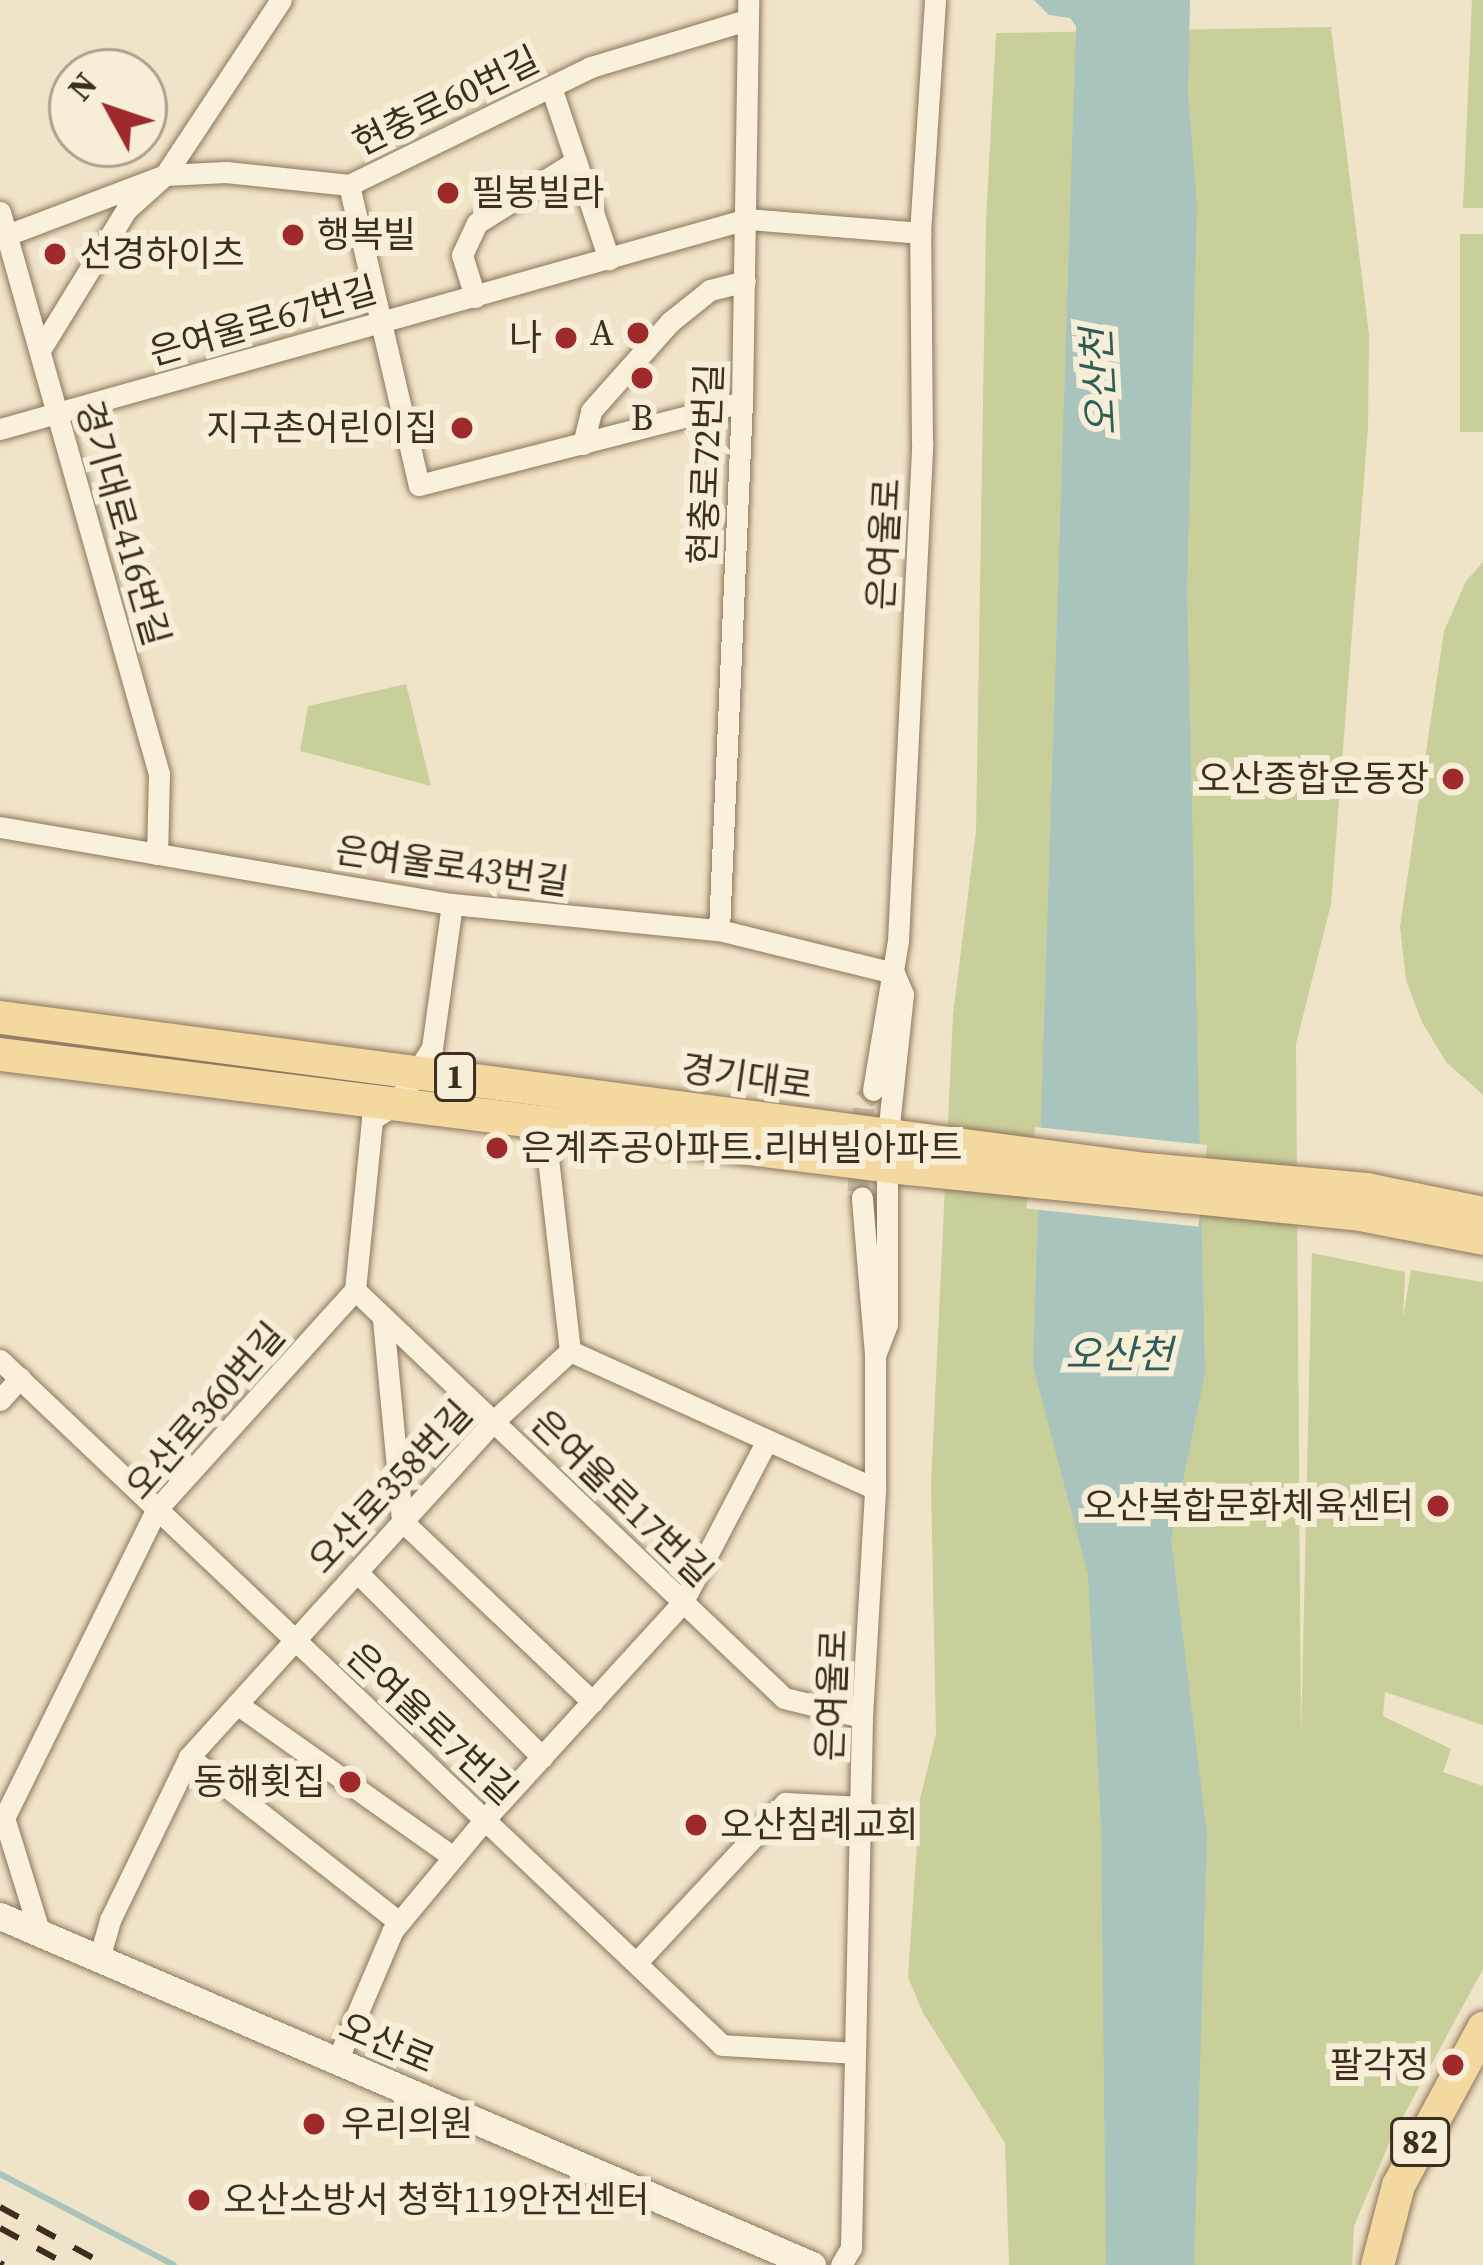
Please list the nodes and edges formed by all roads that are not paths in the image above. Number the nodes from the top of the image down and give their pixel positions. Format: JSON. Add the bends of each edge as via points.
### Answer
{"nodes":[{"id":1,"x":280,"y":0,"type":"edge"},
{"id":2,"x":935,"y":0,"type":"edge"},
{"id":3,"x":748,"y":10,"type":"edge"},
{"id":4,"x":551,"y":87,"type":"junction"},
{"id":5,"x":576,"y":160,"type":"junction"},
{"id":6,"x":165,"y":175,"type":"junction"},
{"id":7,"x":349,"y":185,"type":"junction"},
{"id":8,"x":0,"y":212,"type":"edge"},
{"id":9,"x":747,"y":219,"type":"junction"},
{"id":10,"x":920,"y":233,"type":"junction"},
{"id":11,"x":7,"y":236,"type":"junction"},
{"id":12,"x":609,"y":259,"type":"junction"},
{"id":13,"x":746,"y":281,"type":"junction"},
{"id":14,"x":475,"y":297,"type":"junction"},
{"id":15,"x":377,"y":324,"type":"junction"},
{"id":16,"x":40,"y":350,"type":"junction"},
{"id":17,"x":742,"y":402,"type":"junction"},
{"id":18,"x":58,"y":413,"type":"junction"},
{"id":19,"x":0,"y":429,"type":"edge"},
{"id":20,"x":583,"y":443,"type":"junction"},
{"id":21,"x":0,"y":827,"type":"edge"},
{"id":22,"x":157,"y":854,"type":"junction"},
{"id":23,"x":452,"y":904,"type":"junction"},
{"id":24,"x":718,"y":930,"type":"junction"},
{"id":25,"x":894,"y":973,"type":"junction"},
{"id":26,"x":0,"y":1017,"type":"edge"},
{"id":27,"x":0,"y":1054,"type":"edge"},
{"id":28,"x":412,"y":1072,"type":"junction"},
{"id":29,"x":873,"y":1090,"type":"tunnel mouth"},
{"id":30,"x":396,"y":1104,"type":"junction"},
{"id":31,"x":544,"y":1123,"type":"junction"},
{"id":32,"x":898,"y":1152,"type":"junction"},
{"id":33,"x":862,"y":1198,"type":"tunnel mouth"},
{"id":34,"x":1363,"y":1202,"type":"junction"},
{"id":35,"x":1483,"y":1213,"type":"edge"},
{"id":36,"x":1483,"y":1238,"type":"edge"},
{"id":37,"x":355,"y":1290,"type":"junction"},
{"id":38,"x":383,"y":1319,"type":"junction"},
{"id":39,"x":570,"y":1351,"type":"junction"},
{"id":40,"x":875,"y":1354,"type":"junction"},
{"id":41,"x":0,"y":1360,"type":"edge"},
{"id":42,"x":20,"y":1378,"type":"junction"},
{"id":43,"x":0,"y":1400,"type":"edge"},
{"id":44,"x":495,"y":1420,"type":"junction"},
{"id":45,"x":766,"y":1442,"type":"junction"},
{"id":46,"x":875,"y":1489,"type":"junction"},
{"id":47,"x":157,"y":1509,"type":"junction"},
{"id":48,"x":402,"y":1521,"type":"junction"},
{"id":49,"x":357,"y":1572,"type":"junction"},
{"id":50,"x":682,"y":1604,"type":"junction"},
{"id":51,"x":294,"y":1639,"type":"junction"},
{"id":52,"x":592,"y":1702,"type":"junction"},
{"id":53,"x":237,"y":1704,"type":"junction"},
{"id":54,"x":862,"y":1717,"type":"junction"},
{"id":55,"x":189,"y":1757,"type":"junction"},
{"id":56,"x":542,"y":1757,"type":"junction"},
{"id":57,"x":862,"y":1807,"type":"junction"},
{"id":58,"x":484,"y":1819,"type":"junction"},
{"id":59,"x":453,"y":1858,"type":"junction"},
{"id":60,"x":0,"y":1916,"type":"edge"},
{"id":61,"x":399,"y":1922,"type":"junction"},
{"id":62,"x":40,"y":1934,"type":"junction"},
{"id":63,"x":99,"y":1959,"type":"junction"},
{"id":64,"x":636,"y":1963,"type":"junction"},
{"id":65,"x":1483,"y":2028,"type":"edge"},
{"id":66,"x":855,"y":2053,"type":"junction"},
{"id":67,"x":337,"y":2061,"type":"junction"},
{"id":68,"x":812,"y":2265,"type":"edge"},
{"id":69,"x":841,"y":2265,"type":"edge"},
{"id":70,"x":1377,"y":2265,"type":"edge"}],
"edges":[{"from":1,"to":6,"type":"street"},
{"from":2,"to":10,"type":"street","name":"은여울로"},
{"from":3,"to":4,"type":"street","name":"현충로60번길"},
{"from":3,"to":9,"type":"street","name":"현충로72번길"},
{"from":4,"to":5,"type":"street"},
{"from":4,"to":7,"type":"street","name":"현충로60번길"},
{"from":5,"to":12,"type":"street"},
{"from":5,"to":14,"type":"street","via":[[477,223],[462,255]]},
{"from":6,"to":7,"type":"street","name":"현충로60번길","via":[[226,172]]},
{"from":6,"to":11,"type":"street","name":"현충로60번길"},
{"from":6,"to":16,"type":"street","via":[[126,210]]},
{"from":7,"to":15,"type":"street"},
{"from":8,"to":11,"type":"street","name":"경기대로416번길"},
{"from":9,"to":10,"type":"street","name":"은여울로67번길"},
{"from":9,"to":12,"type":"street","name":"은여울로67번길"},
{"from":9,"to":13,"type":"street","name":"현충로72번길"},
{"from":10,"to":25,"type":"street","name":"은여울로","via":[[922,443]]},
{"from":11,"to":16,"type":"street","name":"경기대로416번길"},
{"from":12,"to":14,"type":"street","name":"은여울로67번길"},
{"from":13,"to":17,"type":"street","name":"현충로72번길"},
{"from":13,"to":20,"type":"street","via":[[710,290],[670,322],[591,411]]},
{"from":14,"to":15,"type":"street","name":"은여울로67번길"},
{"from":15,"to":18,"type":"street","name":"은여울로67번길"},
{"from":15,"to":20,"type":"street","via":[[419,485]]},
{"from":16,"to":18,"type":"street","name":"경기대로416번길"},
{"from":17,"to":20,"type":"street"},
{"from":17,"to":24,"type":"street","name":"현충로72번길"},
{"from":18,"to":19,"type":"street","name":"은여울로67번길"},
{"from":18,"to":22,"type":"street","name":"경기대로416번길","via":[[159,774]]},
{"from":21,"to":22,"type":"street","name":"은여울로43번길"},
{"from":22,"to":23,"type":"street","name":"은여울로43번길"},
{"from":23,"to":24,"type":"street","name":"은여울로43번길"},
{"from":23,"to":28,"type":"street","via":[[432,1048]]},
{"from":24,"to":25,"type":"street","name":"은여울로43번길"},
{"from":25,"to":29,"type":"street","name":"은여울로"},
{"from":25,"to":32,"type":"street","via":[[903,994]]},
{"from":26,"to":28,"type":"main road","name":"경기대로","number":"1"},
{"from":27,"to":30,"type":"main road","name":"경기대로","number":"1"},
{"from":28,"to":30,"type":"street"},
{"from":28,"to":32,"type":"main road","name":"경기대로","number":"1"},
{"from":30,"to":31,"type":"main road","name":"경기대로","number":"1"},
{"from":30,"to":37,"type":"street","via":[[372,1119]]},
{"from":31,"to":32,"type":"main road","name":"경기대로","number":"1"},
{"from":31,"to":39,"type":"street"},
{"from":32,"to":34,"type":"main road","name":"경기대로","number":"1"},
{"from":32,"to":40,"type":"street","via":[[887,1324]]},
{"from":33,"to":40,"type":"street","name":"은여울로"},
{"from":34,"to":35,"type":"main road","name":"경기대로","number":"1"},
{"from":34,"to":36,"type":"main road","name":"경기대로","number":"1"},
{"from":37,"to":38,"type":"street","name":"은여울로17번길"},
{"from":37,"to":47,"type":"street","name":"오산로360번길"},
{"from":38,"to":44,"type":"street","name":"은여울로17번길"},
{"from":38,"to":48,"type":"street"},
{"from":39,"to":44,"type":"street","name":"오산로358번길"},
{"from":39,"to":45,"type":"street"},
{"from":40,"to":46,"type":"street","name":"은여울로"},
{"from":41,"to":42,"type":"street","name":"은여울로7번길"},
{"from":42,"to":43,"type":"street"},
{"from":42,"to":47,"type":"street","name":"은여울로7번길"},
{"from":44,"to":48,"type":"street","name":"오산로358번길"},
{"from":44,"to":50,"type":"street","name":"은여울로17번길"},
{"from":45,"to":46,"type":"street"},
{"from":45,"to":50,"type":"street"},
{"from":46,"to":54,"type":"street","name":"은여울로"},
{"from":47,"to":51,"type":"street","name":"은여울로7번길"},
{"from":47,"to":62,"type":"street","name":"오산로360번길","via":[[4,1818]]},
{"from":48,"to":49,"type":"street","name":"오산로358번길"},
{"from":48,"to":52,"type":"street"},
{"from":49,"to":51,"type":"street","name":"오산로358번길"},
{"from":49,"to":56,"type":"street"},
{"from":50,"to":52,"type":"street"},
{"from":50,"to":54,"type":"street","name":"은여울로17번길","via":[[784,1698]]},
{"from":51,"to":53,"type":"street","name":"오산로358번길"},
{"from":51,"to":58,"type":"street","name":"은여울로7번길"},
{"from":52,"to":56,"type":"street"},
{"from":53,"to":55,"type":"street","name":"오산로358번길"},
{"from":53,"to":59,"type":"street"},
{"from":54,"to":57,"type":"street","name":"은여울로"},
{"from":55,"to":61,"type":"street"},
{"from":55,"to":63,"type":"street","name":"오산로358번길","via":[[110,1919]]},
{"from":56,"to":58,"type":"street"},
{"from":57,"to":64,"type":"street","via":[[785,1803]]},
{"from":57,"to":66,"type":"street","name":"은여울로"},
{"from":58,"to":59,"type":"street"},
{"from":58,"to":64,"type":"street","name":"은여울로7번길"},
{"from":59,"to":61,"type":"street"},
{"from":60,"to":62,"type":"street","name":"오산로"},
{"from":61,"to":67,"type":"street"},
{"from":62,"to":63,"type":"street","name":"오산로"},
{"from":63,"to":67,"type":"street","name":"오산로"},
{"from":64,"to":66,"type":"street","name":"은여울로7번길","via":[[722,2045]]},
{"from":65,"to":70,"type":"main road","number":"82","via":[[1398,2185]]},
{"from":66,"to":69,"type":"street","name":"은여울로","via":[[851,2248]]},
{"from":67,"to":68,"type":"street","name":"오산로"}]}
